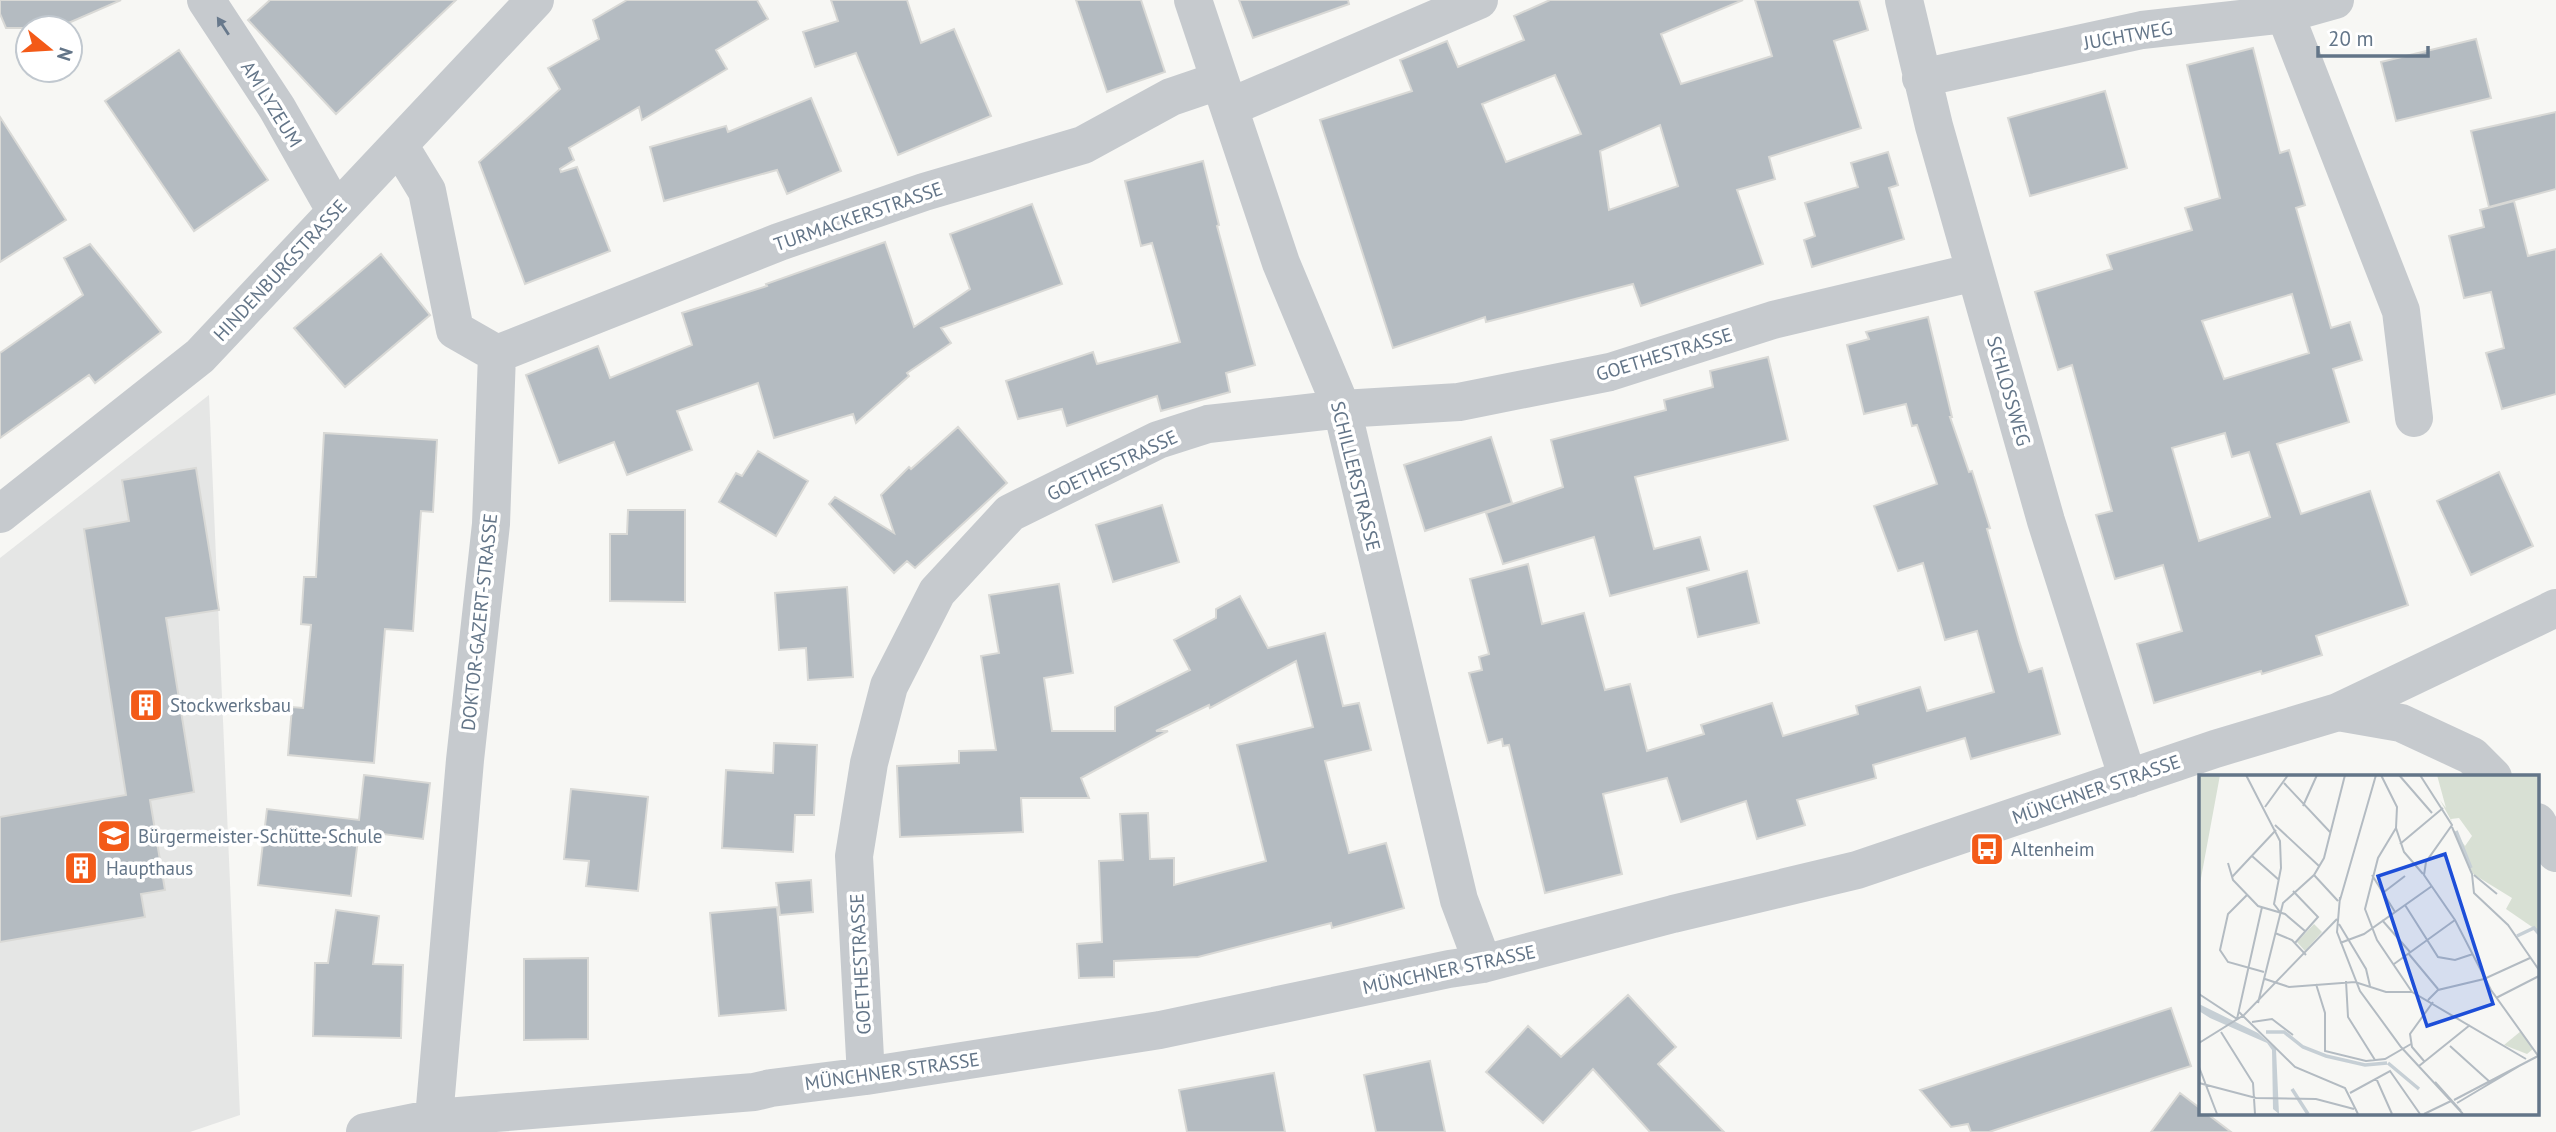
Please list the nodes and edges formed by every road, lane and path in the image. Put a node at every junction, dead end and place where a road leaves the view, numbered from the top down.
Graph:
1 (206, 0) edge
2 (535, 0) edge
3 (1193, 0) edge
4 (1479, 0) edge
5 (1904, 0) edge
6 (2335, 0) edge
7 (2285, 14) junction
8 (1921, 78) junction
9 (1224, 94) junction
10 (399, 145) junction
11 (335, 210) junction
12 (1975, 272) junction
13 (498, 354) junction
14 (1342, 409) junction
15 (2414, 418) dead end
16 (0, 514) edge
17 (2556, 608) edge
18 (2338, 712) junction
19 (2491, 775) edge
20 (2128, 779) junction
21 (2538, 824) edge
22 (2556, 853) edge
23 (1483, 964) junction
24 (866, 1076) junction
25 (435, 1125) edge
26 (365, 1132) edge

11 -> 1 street, AM LYZEUM
2 - 10 street, HINDENBURGSTRASSE
3 - 9 street, SCHILLERSTRASSE
4 - 9 street, TURMACKERSTRASSE
5 - 8 street, SCHLOSSWEG
6 - 7 street, JUCHTWEG
7 - 8 street, JUCHTWEG
7 - 15 street
8 - 12 street, SCHLOSSWEG
9 - 13 street, TURMACKERSTRASSE
9 - 14 street, SCHILLERSTRASSE
10 - 11 street, HINDENBURGSTRASSE
10 - 13 street
11 - 16 street, HINDENBURGSTRASSE
12 - 14 street, GOETHESTRASSE
12 - 20 street, SCHLOSSWEG
13 - 25 street, DOKTOR-GAZERT-STRASSE
14 - 23 street, SCHILLERSTRASSE
14 - 24 street, GOETHESTRASSE
17 - 18 street
18 - 19 street, MÜNCHNER STRASSE
18 - 20 street, MÜNCHNER STRASSE
20 - 23 street, MÜNCHNER STRASSE
21 - 22 street
23 - 24 street, MÜNCHNER STRASSE
24 - 25 street, MÜNCHNER STRASSE
25 - 26 street, MÜNCHNER STRASSE

